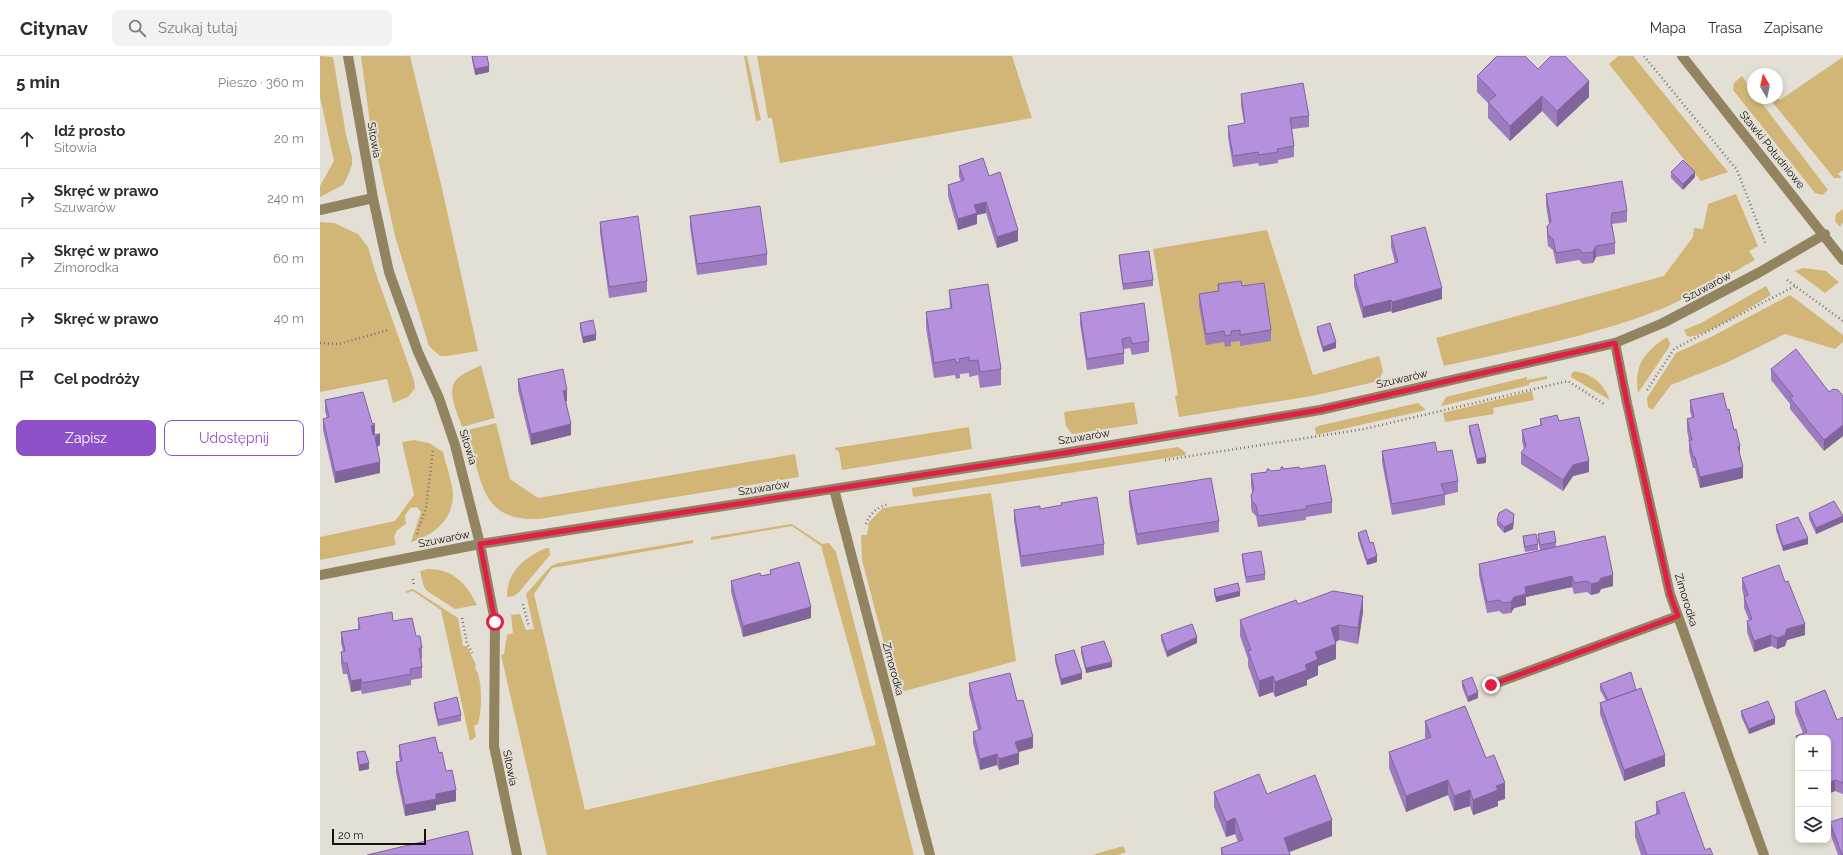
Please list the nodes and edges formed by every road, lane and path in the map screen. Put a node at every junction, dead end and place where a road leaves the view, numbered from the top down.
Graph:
1 (348, 56) edge
2 (1644, 56) edge
3 (1682, 56) edge
4 (373, 198) junction
5 (320, 210) edge
6 (1825, 234) junction
7 (1768, 251) dead end
8 (1843, 260) edge
9 (1782, 277) dead end
10 (1795, 286) junction
11 (1843, 321) edge
12 (408, 324) junction
13 (320, 343) edge
14 (1615, 343) junction
15 (1645, 393) dead end
16 (433, 446) dead end
17 (834, 489) junction
18 (480, 544) junction
19 (408, 558) junction
20 (320, 575) edge
21 (523, 604) dead end
22 (1678, 616) junction
23 (462, 618) dead end
24 (529, 627) dead end
25 (467, 644) dead end
26 (1491, 685) dead end
27 (517, 855) edge
28 (930, 855) edge
29 (1764, 855) edge

1 - 4 street, Sitowia
2 - 7 path
3 - 6 street, Stawki Południowe
4 - 5 street
4 - 12 street, Sitowia
6 - 8 street, Stawki Południowe
6 - 14 street, Szuwarów
9 - 10 path
10 - 11 path
10 - 15 path
12 - 13 path
12 - 18 street, Sitowia
14 - 17 street, Szuwarów
14 - 22 street, Zimorodka
16 - 19 path
17 - 18 street, Szuwarów
17 - 28 street, Zimorodka
18 - 19 street, Szuwarów
18 - 27 street, Sitowia
19 - 20 street, Szuwarów
21 - 24 path
22 - 26 street
22 - 29 street, Zimorodka
23 - 25 path

